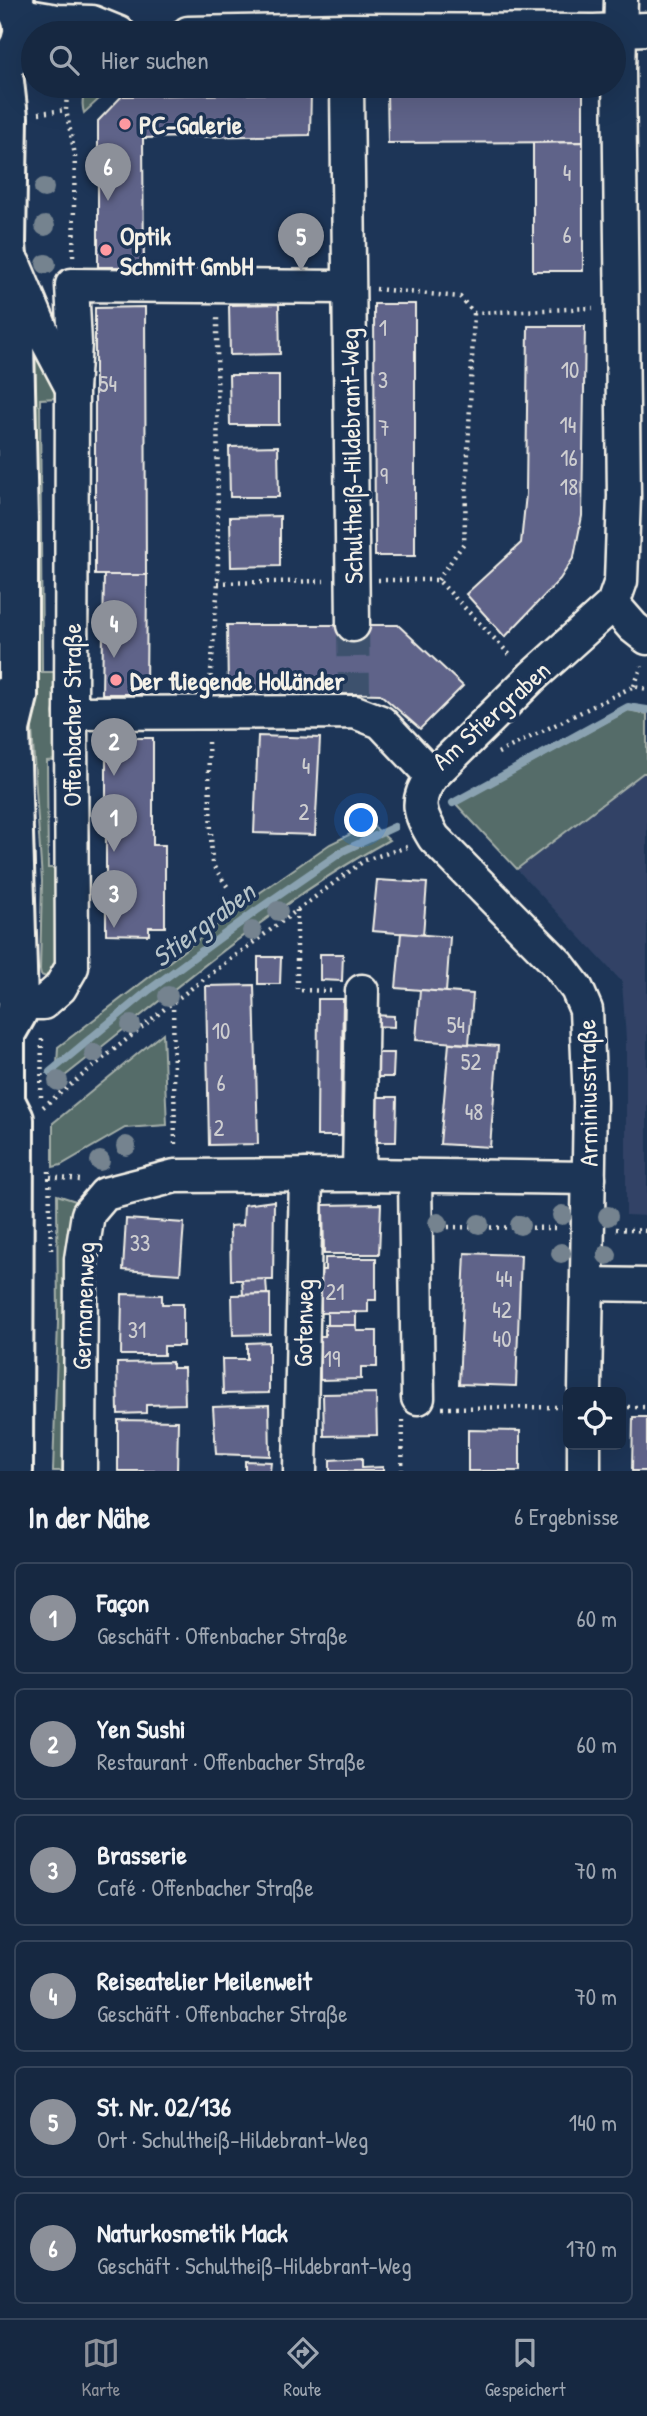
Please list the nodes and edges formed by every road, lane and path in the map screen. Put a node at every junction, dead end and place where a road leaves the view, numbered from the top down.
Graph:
1 (15, 6) edge
2 (629, 20) edge
3 (57, 21) edge
4 (603, 21) edge
5 (21, 43) edge
6 (13, 59) edge
7 (67, 98) edge
8 (347, 98) edge
9 (6, 244) junction
10 (72, 285) junction
11 (218, 286) junction
12 (348, 287) junction
13 (622, 307) junction
14 (474, 313) junction
15 (72, 389) junction
16 (354, 580) junction
17 (438, 580) junction
18 (218, 583) junction
19 (613, 604) junction
20 (353, 625) tunnel mouth
21 (645, 651) edge
22 (532, 677) junction
23 (634, 686) junction
24 (647, 689) edge
25 (5, 713) edge
26 (71, 713) junction
27 (208, 713) junction
28 (486, 759) dead end
29 (432, 776) junction
30 (434, 838) junction
31 (229, 889) dead end
32 (297, 910) junction
33 (362, 991) joint
34 (173, 1002) junction
35 (17, 1008) junction
36 (28, 1114) junction
37 (306, 1175) junction
38 (359, 1175) junction
39 (175, 1176) junction
40 (415, 1176) junction
41 (589, 1178) junction
42 (415, 1227) junction
43 (588, 1228) junction
44 (587, 1284) junction
45 (647, 1285) edge
46 (585, 1387) edge
47 (420, 1404) junction
48 (626, 1406) edge
49 (563, 1407) edge
50 (647, 1407) edge
51 (584, 1450) edge
52 (13, 1471) edge
53 (80, 1471) edge
54 (300, 1471) edge
55 (402, 1471) edge
56 (584, 1471) edge

1 - 3 street
2 - 4 street
2 - 13 street
5 - 6 main road, Offenbacher Straße
6 - 9 main road, Offenbacher Straße
7 - 10 path
8 - 12 street, Schultheiß-Hildebrant-Weg
9 - 15 street, Offenbacher Straße
9 - 25 main road, Offenbacher Straße
10 - 11 street
10 - 15 street, Offenbacher Straße
11 - 12 street
11 - 18 path
12 - 14 path
12 - 16 street, Schultheiß-Hildebrant-Weg
13 - 14 path
13 - 19 street
14 - 17 path
15 - 26 street, Offenbacher Straße
16 - 17 path
16 - 18 path
16 - 20 street, Schultheiß-Hildebrant-Weg
17 - 22 path
18 - 27 path
19 - 21 street
19 - 22 street, Am Stiergraben
21 - 23 path
22 - 29 street, Am Stiergraben
23 - 24 path
23 - 28 path
25 - 35 main road, Offenbacher Straße
26 - 27 street, Am Stiergraben
26 - 35 street, Offenbacher Straße
27 - 29 street, Am Stiergraben
27 - 31 path
29 - 30 street, Arminiusstraße
30 - 32 path
30 - 41 street, Arminiusstraße
32 - 33 path
32 - 34 path
33 - 38 street
34 - 36 path
34 - 39 path
35 - 36 main road, Offenbacher Straße
36 - 52 main road, Offenbacher Straße
37 - 38 street, Germanenweg
37 - 39 street, Germanenweg
37 - 54 street, Gotenweg
38 - 40 street, Germanenweg
39 - 53 street, Germanenweg
40 - 41 street, Germanenweg
40 - 42 street
41 - 43 street, Arminiusstraße
42 - 43 path
42 - 47 street
43 - 44 street, Arminiusstraße
44 - 45 street
44 - 46 street, Arminiusstraße
47 - 49 path
47 - 55 path
48 - 50 path
51 - 56 street

